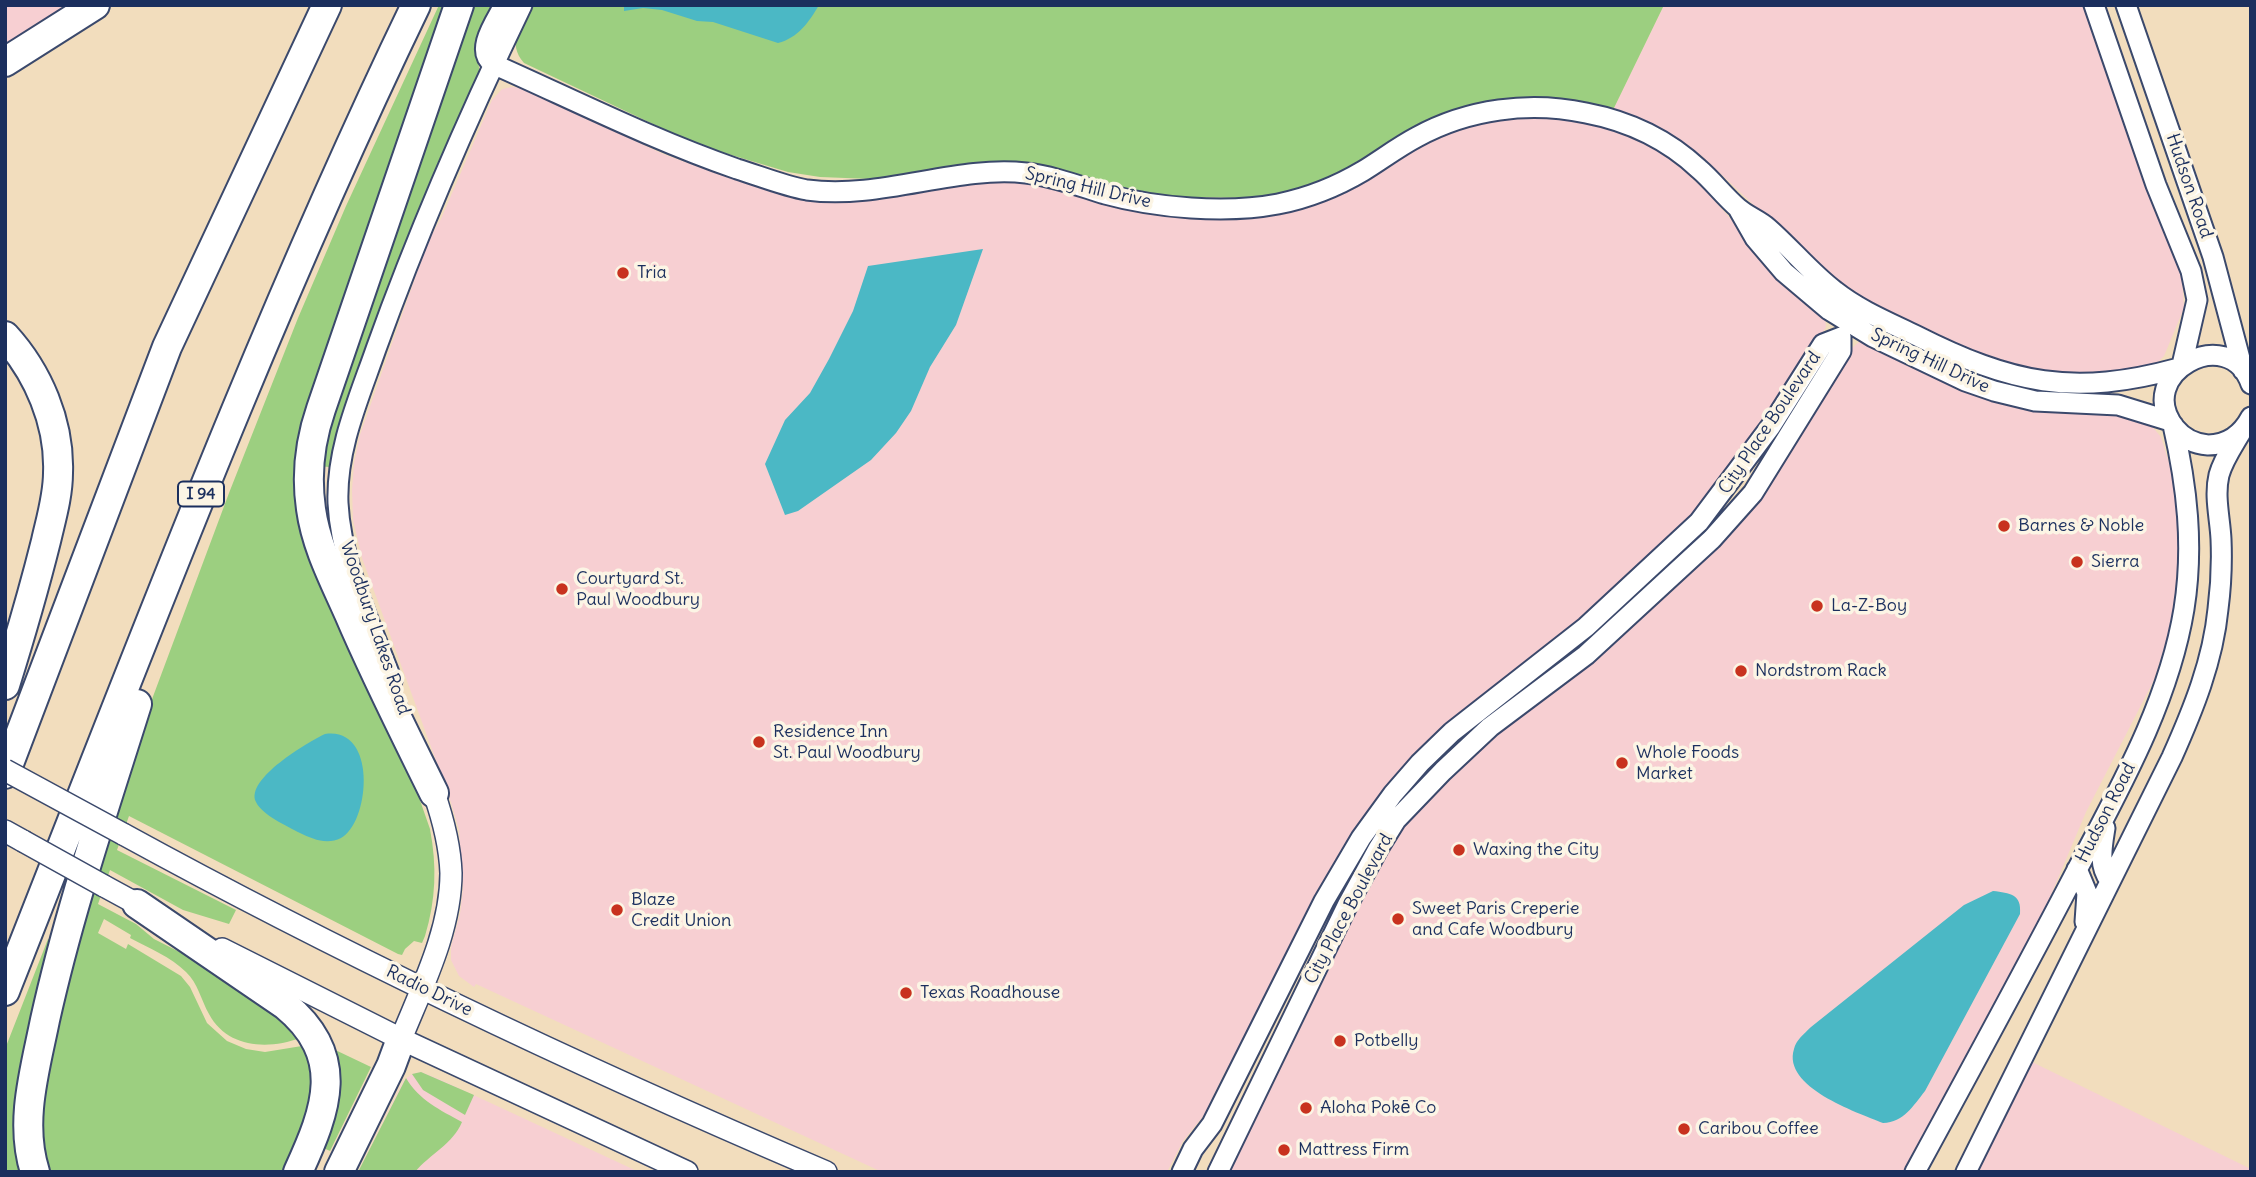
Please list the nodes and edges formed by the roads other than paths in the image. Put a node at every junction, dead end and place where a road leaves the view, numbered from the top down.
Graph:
1 (95, 5) edge
2 (327, 5) edge
3 (416, 5) edge
4 (460, 5) edge
5 (504, 5) edge
6 (522, 5) edge
7 (2094, 5) edge
8 (2126, 5) edge
9 (5, 62) edge
10 (494, 64) junction
11 (1850, 322) junction
12 (5, 337) edge
13 (2181, 366) junction
14 (2248, 378) edge
15 (2171, 423) junction
16 (2246, 426) edge
17 (212, 467) junction
18 (5, 685) edge
19 (5, 772) edge
20 (434, 793) junction
21 (2106, 813) junction
22 (14, 836) edge
23 (2077, 869) junction
24 (2110, 881) junction
25 (136, 904) junction
26 (2083, 937) junction
27 (422, 987) junction
28 (5, 991) edge
29 (401, 1039) junction
30 (1934, 1137) junction
31 (35, 1172) edge
32 (298, 1172) edge
33 (339, 1172) edge
34 (687, 1172) edge
35 (827, 1172) edge
36 (1182, 1172) edge
37 (1218, 1172) edge
38 (1915, 1172) edge
39 (1933, 1172) edge
40 (1966, 1172) edge

1 - 9 highway
2 - 19 highway
3 - 17 highway, I 94
4 - 20 highway
5 - 10 street, Woodbury Lakes Road
6 - 10 street, Woodbury Lakes Road
7 - 13 street, Hudson Road
8 - 14 street, Hudson Road
10 - 11 street, Spring Hill Drive
10 - 20 street, Woodbury Lakes Road
11 - 13 street, Spring Hill Drive
11 - 15 street, Spring Hill Drive
11 - 36 street, City Place Boulevard
11 - 37 street, City Place Boulevard
12 - 18 highway
13 - 14 street, Spring Hill Drive
13 - 15 street, Hudson Road
15 - 16 street, Spring Hill Drive
15 - 21 street, Hudson Road
16 - 24 street, Hudson Road
17 - 28 highway, I 94
17 - 31 highway
19 - 27 main road, Radio Drive, bridge
20 - 27 main road, Woodbury Lakes Road
21 - 23 street, Hudson Road
21 - 24 street
22 - 25 main road, bridge
23 - 26 street
23 - 30 street, Hudson Road
24 - 26 street, Hudson Road
25 - 29 main road
25 - 32 highway
26 - 40 street, Hudson Road
27 - 29 main road, Woodbury Lakes Road
27 - 35 main road, Radio Drive
29 - 33 highway
29 - 34 main road
30 - 38 street, Hudson Road
30 - 39 street

